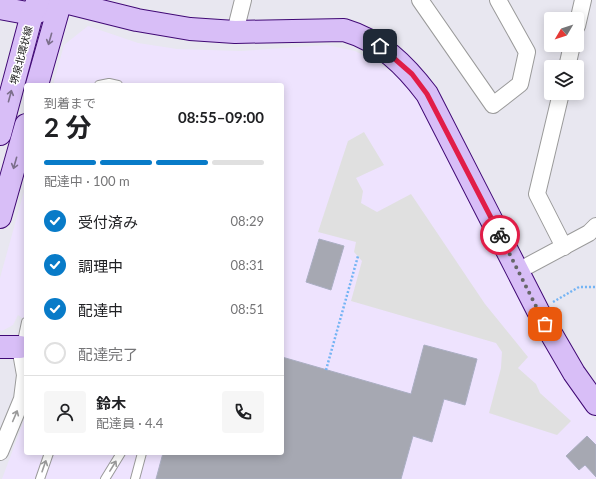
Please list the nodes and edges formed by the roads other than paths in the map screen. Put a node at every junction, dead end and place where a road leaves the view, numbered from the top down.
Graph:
1 (243, 0) edge
2 (420, 0) edge
3 (498, 0) edge
4 (583, 0) edge
5 (60, 1) edge
6 (35, 7) edge
7 (0, 8) edge
8 (580, 12) edge
9 (235, 32) junction
10 (38, 83) edge
11 (559, 100) edge
12 (24, 132) edge
13 (0, 134) edge
14 (0, 217) edge
15 (596, 226) edge
16 (564, 247) junction
17 (518, 271) junction
18 (24, 327) edge
19 (15, 347) edge
20 (24, 372) edge
21 (24, 383) edge
22 (596, 404) edge
23 (0, 452) edge
24 (48, 455) edge
25 (121, 455) edge
26 (141, 455) edge
27 (40, 479) edge
28 (105, 479) edge
29 (135, 479) edge

1 - 9 street
2 - 3 street
4 - 8 street
5 - 6 street
5 - 9 street
5 -> 10 street
6 - 7 street
13 -> 6 street, 堺泉北環状線
9 - 17 street
11 - 16 street
12 -> 14 street
15 - 16 street
16 - 17 street
17 - 22 street
18 - 19 lane
20 -> 19 street
23 -> 21 street
27 -> 24 lane
28 -> 25 lane
26 - 29 lane

